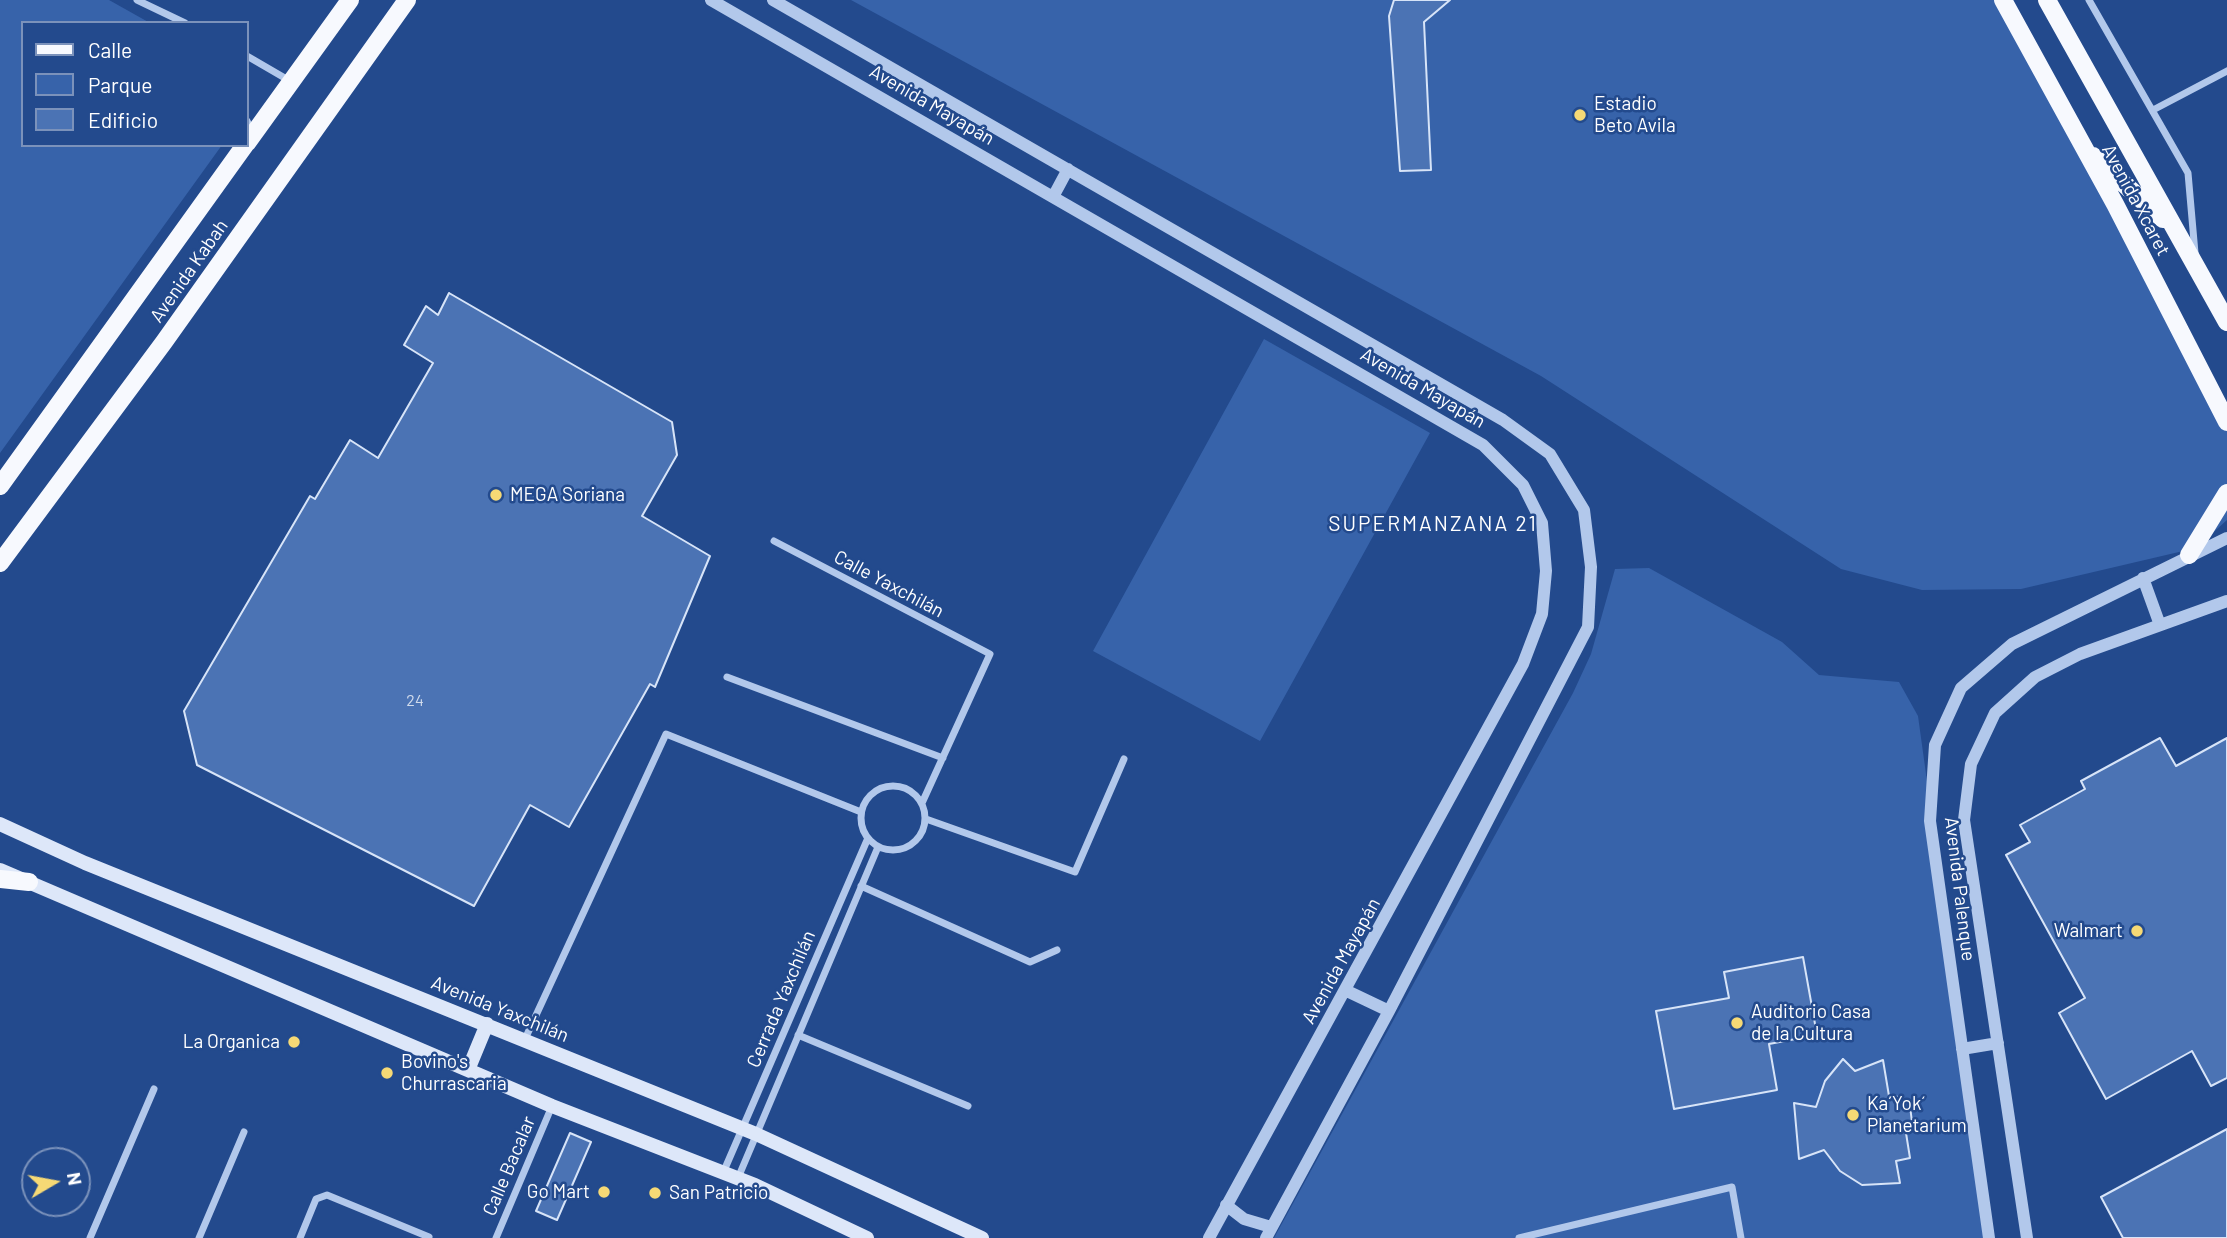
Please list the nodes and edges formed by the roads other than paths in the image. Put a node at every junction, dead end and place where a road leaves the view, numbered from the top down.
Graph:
1 (137, 0) edge
2 (350, 0) edge
3 (407, 0) edge
4 (711, 0) edge
5 (773, 0) edge
6 (2003, 0) edge
7 (2048, 0) edge
8 (2090, 0) edge
9 (181, 21) edge
10 (248, 58) edge
11 (2227, 71) edge
12 (291, 82) junction
13 (2152, 110) junction
14 (248, 136) edge
15 (240, 147) edge
16 (2084, 147) junction
17 (1068, 169) junction
18 (1052, 197) junction
19 (2176, 231) junction
20 (2197, 268) junction
21 (2227, 323) edge
22 (2227, 422) edge
23 (0, 486) edge
24 (2227, 493) edge
25 (2227, 538) edge
26 (774, 541) dead end
27 (2189, 555) junction
28 (0, 563) edge
29 (2143, 578) junction
30 (2227, 601) edge
31 (2160, 625) junction
32 (727, 677) dead end
33 (943, 758) junction
34 (1124, 759) dead end
35 (922, 803) junction
36 (861, 812) junction
37 (926, 819) junction
38 (0, 824) edge
39 (868, 838) junction
40 (878, 846) junction
41 (0, 870) edge
42 (0, 878) edge
43 (29, 882) junction
44 (861, 886) junction
45 (1057, 950) dead end
46 (1347, 990) junction
47 (1389, 1012) junction
48 (487, 1024) junction
49 (798, 1035) junction
50 (525, 1039) junction
51 (1998, 1043) junction
52 (1962, 1049) junction
53 (468, 1070) junction
54 (153, 1089) dead end
55 (552, 1106) junction
56 (968, 1106) dead end
57 (750, 1131) junction
58 (244, 1132) dead end
59 (723, 1173) junction
60 (737, 1179) junction
61 (1226, 1205) junction
62 (1269, 1233) edge
63 (429, 1237) edge
64 (90, 1238) edge
65 (200, 1238) edge
66 (300, 1238) edge
67 (496, 1238) edge
68 (867, 1238) edge
69 (982, 1238) edge
70 (1209, 1238) edge
71 (1519, 1238) edge
72 (1741, 1238) edge
73 (1989, 1238) edge
74 (2027, 1238) edge

1 - 9 street
2 - 12 main road, Avenida Kabah
3 - 28 main road, Avenida Kabah
4 - 18 street, Avenida Mayapán
5 - 17 street, Avenida Mayapán
6 - 16 main road, Avenida Xcaret
7 - 19 main road, Avenida Xcaret
8 - 13 street
10 - 12 street
11 - 13 street
12 - 14 main road, Avenida Kabah
13 - 20 street
15 - 23 main road, Avenida Kabah
16 - 19 main road
16 - 22 main road, Avenida Xcaret
17 - 18 street
17 - 47 street, Avenida Mayapán
18 - 46 street, Avenida Mayapán
19 - 20 main road, Avenida Xcaret
20 - 21 main road, Avenida Xcaret
24 - 27 main road
25 - 27 street, Avenida Palenque
26 - 33 street, Calle Yaxchilán
27 - 29 street, Avenida Palenque
29 - 31 street
29 - 52 street, Avenida Palenque
30 - 31 street, Avenida Palenque
31 - 51 street, Avenida Palenque
32 - 33 street
33 - 35 street
34 - 37 street
35 - 36 street
35 - 37 street
36 - 39 street
36 - 50 street
37 - 40 street
38 - 48 main road, Avenida Yaxchilán
39 - 40 street
39 - 57 street, Cerrada Yaxchilán
40 - 44 street, Cerrada Yaxchilán
41 - 43 main road
42 - 43 main road
43 - 53 main road
44 - 45 street
44 - 49 street, Cerrada Yaxchilán
46 - 47 street
46 - 61 street, Avenida Mayapán
47 - 62 street, Avenida Mayapán
48 - 50 main road, Avenida Yaxchilán
48 - 53 main road
49 - 56 street
49 - 57 street, Cerrada Yaxchilán
50 - 57 main road, Avenida Yaxchilán
51 - 52 street
51 - 74 street, Avenida Palenque
52 - 73 street, Avenida Palenque
53 - 55 main road
54 - 64 street
55 - 59 main road
55 - 67 street, Calle Bacalar
57 - 59 street, Cerrada Yaxchilán
57 - 60 street, Cerrada Yaxchilán
57 - 69 main road, Avenida Yaxchilán
58 - 65 street
59 - 60 main road
60 - 68 main road
61 - 62 street
61 - 70 street, Avenida Mayapán
63 - 66 street
71 - 72 street

